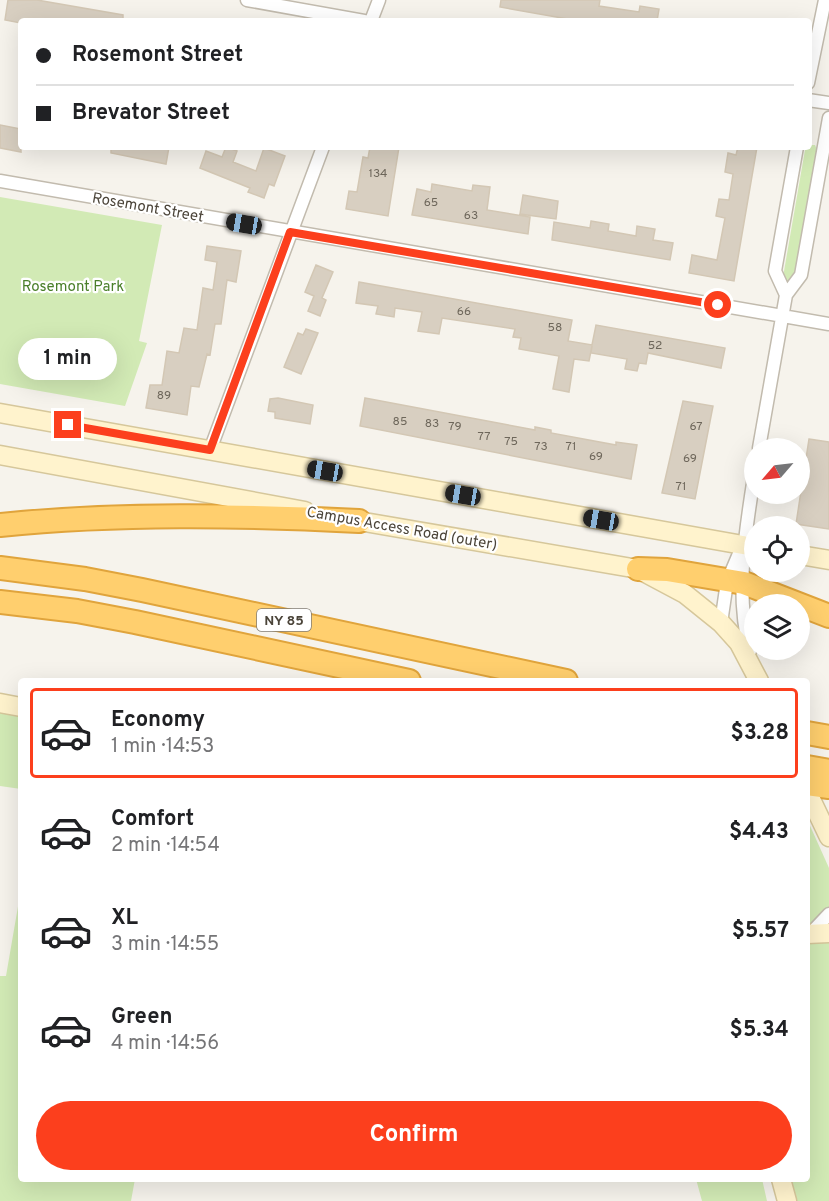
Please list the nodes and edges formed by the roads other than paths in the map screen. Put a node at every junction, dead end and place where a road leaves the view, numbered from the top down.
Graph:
1 (247, 0) edge
2 (379, 0) edge
3 (825, 0) edge
4 (347, 18) edge
5 (372, 18) edge
6 (812, 63) edge
7 (812, 101) edge
8 (829, 103) edge
9 (829, 118) edge
10 (322, 150) edge
11 (796, 150) edge
12 (0, 181) edge
13 (290, 232) junction
14 (786, 295) junction
15 (783, 316) junction
16 (829, 324) edge
17 (0, 413) edge
18 (761, 438) edge
19 (210, 450) junction
20 (0, 455) edge
21 (359, 521) junction
22 (0, 525) edge
23 (744, 545) edge
24 (744, 557) edge
25 (810, 557) edge
26 (829, 560) edge
27 (0, 568) edge
28 (638, 569) junction
29 (735, 582) junction
30 (0, 602) edge
31 (829, 616) edge
32 (722, 623) junction
33 (757, 675) edge
34 (395, 678) edge
35 (552, 678) edge
36 (0, 703) edge
37 (18, 706) edge
38 (810, 734) edge
39 (829, 737) edge
40 (810, 768) edge
41 (829, 771) edge
42 (813, 790) edge
43 (829, 837) edge
44 (829, 914) edge
45 (816, 933) edge
46 (782, 1182) edge
47 (787, 1201) edge

1 - 4 street
2 - 5 street
3 - 6 street
7 - 8 street
9 - 14 street
10 - 13 street
11 - 14 street
12 - 13 street, Rosemont Street
13 - 15 street, Rosemont Street
13 - 19 street
14 - 15 street
15 - 16 street, Rosemont Street
15 - 18 street
17 - 19 street
19 - 23 street
20 - 21 street, Campus Access Road (outer)
21 - 22 highway
21 - 28 street, Campus Access Road (outer)
24 - 29 street
25 - 26 street
27 - 35 highway, NY 85
28 - 29 highway
28 - 32 street, Campus Access Road (outer)
29 - 31 highway
29 - 32 street
29 - 33 street
30 - 34 highway, NY 85
32 - 33 street, Campus Access Road (outer)
36 - 37 street
38 - 39 highway
40 - 41 highway
42 - 43 street
44 - 45 street
46 - 47 street

